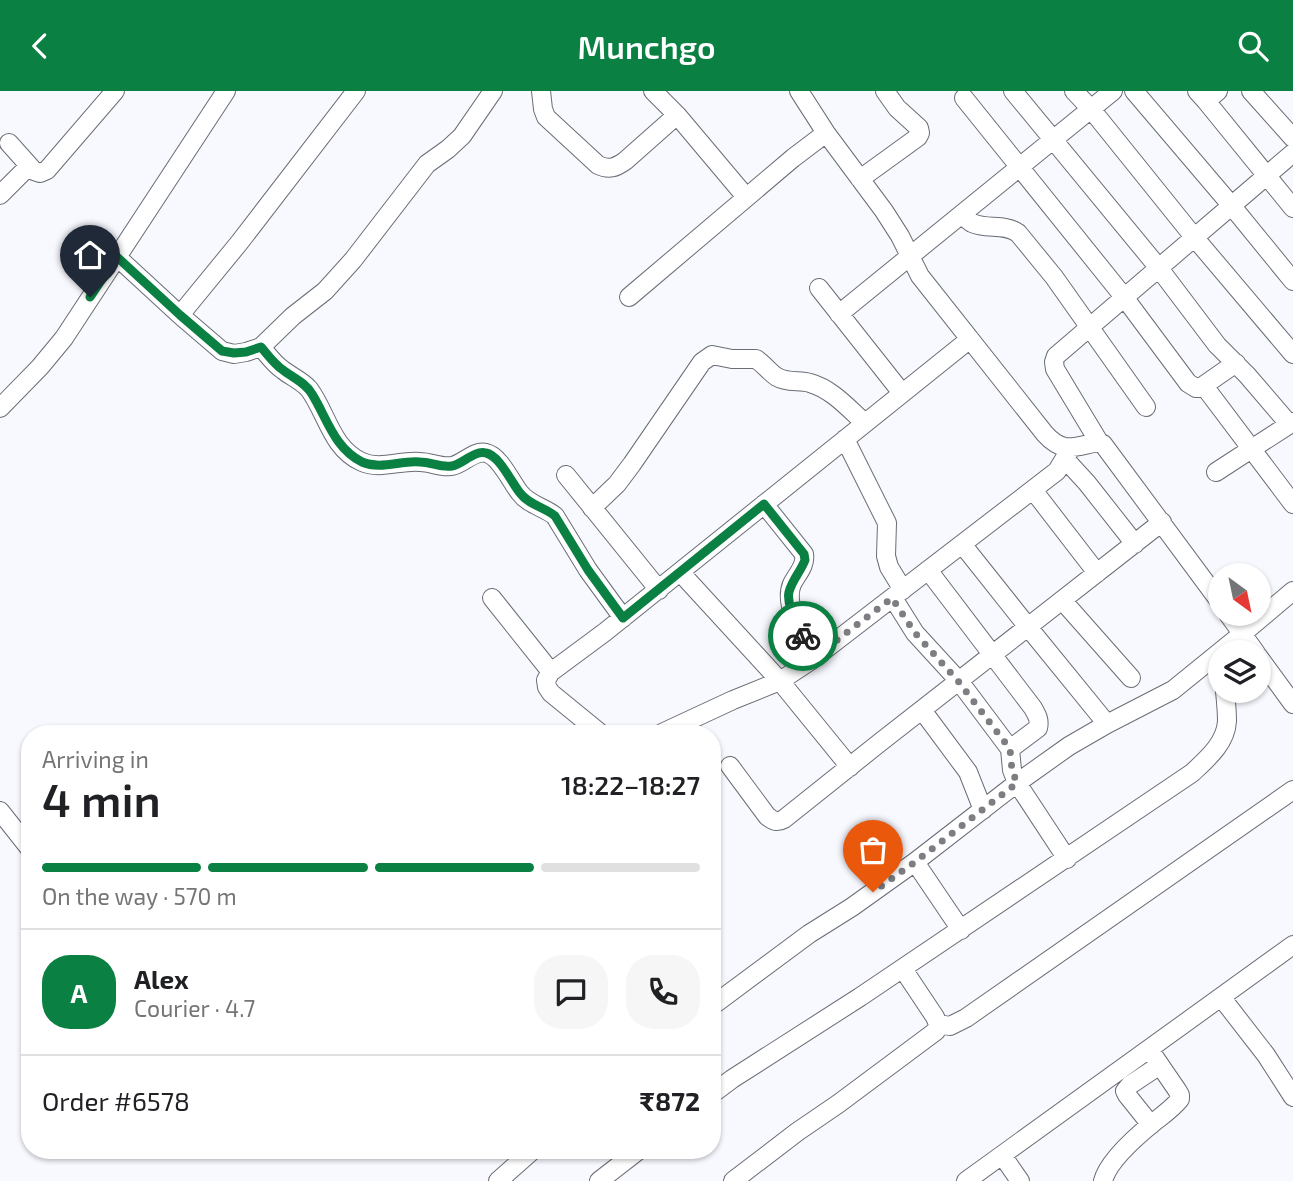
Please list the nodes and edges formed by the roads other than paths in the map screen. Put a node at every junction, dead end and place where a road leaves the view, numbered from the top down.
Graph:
1 (115, 91) edge
2 (226, 91) edge
3 (356, 91) edge
4 (492, 91) edge
5 (541, 91) edge
6 (653, 91) edge
7 (799, 91) edge
8 (886, 91) edge
9 (1013, 91) edge
10 (1074, 91) edge
11 (1113, 91) edge
12 (1134, 91) edge
13 (1251, 91) edge
14 (1207, 94) edge
15 (964, 98) dead end
16 (1091, 109) junction
17 (677, 115) junction
18 (825, 133) junction
19 (1293, 138) edge
20 (1054, 139) junction
21 (9, 143) dead end
22 (1293, 153) edge
23 (29, 166) junction
24 (1019, 168) junction
25 (1266, 176) junction
26 (860, 179) junction
27 (0, 195) edge
28 (746, 197) junction
29 (1231, 205) junction
30 (1293, 208) edge
31 (962, 215) junction
32 (1194, 237) junction
33 (117, 257) junction
34 (910, 258) junction
35 (1158, 267) junction
36 (1293, 281) edge
37 (819, 288) dead end
38 (629, 297) dead end
39 (1124, 297) junction
40 (839, 314) junction
41 (180, 315) junction
42 (1089, 327) junction
43 (970, 339) junction
44 (261, 347) junction
45 (1293, 354) edge
46 (1236, 363) junction
47 (1205, 386) junction
48 (902, 393) junction
49 (1146, 407) dead end
50 (0, 408) edge
51 (864, 423) junction
52 (1291, 423) edge
53 (845, 439) junction
54 (1099, 442) junction
55 (1252, 448) junction
56 (1068, 454) junction
57 (1216, 472) dead end
58 (566, 475) dead end
59 (1032, 490) junction
60 (764, 504) junction
61 (1293, 504) edge
62 (592, 508) junction
63 (1162, 522) junction
64 (962, 544) junction
65 (1135, 544) junction
66 (928, 570) junction
67 (680, 572) junction
68 (1097, 573) junction
69 (1208, 585) edge
70 (659, 590) junction
71 (1293, 591) edge
72 (898, 594) junction
73 (492, 598) dead end
74 (1062, 600) junction
75 (623, 618) junction
76 (1028, 627) junction
77 (1237, 627) edge
78 (1242, 634) junction
79 (1235, 640) edge
80 (1246, 640) edge
81 (992, 655) junction
82 (816, 656) junction
83 (1208, 662) edge
84 (551, 672) junction
85 (1271, 674) edge
86 (1131, 678) dead end
87 (780, 681) junction
88 (958, 681) junction
89 (1226, 703) edge
90 (1293, 704) edge
91 (922, 710) junction
92 (1107, 724) junction
93 (590, 725) edge
94 (679, 725) edge
95 (1010, 749) junction
96 (730, 766) dead end
97 (849, 767) junction
98 (1017, 783) junction
99 (1293, 790) edge
100 (983, 810) junction
101 (0, 811) edge
102 (21, 838) edge
103 (1067, 859) junction
104 (915, 862) junction
105 (961, 930) junction
106 (1292, 947) edge
107 (902, 969) junction
108 (1222, 997) junction
109 (721, 999) edge
110 (938, 1024) junction
111 (1149, 1049) junction
112 (1160, 1065) junction
113 (721, 1087) edge
114 (1293, 1097) edge
115 (1151, 1125) junction
116 (1002, 1155) junction
117 (523, 1159) edge
118 (627, 1159) edge
119 (498, 1181) edge
120 (599, 1181) edge
121 (733, 1181) edge
122 (966, 1181) edge
123 (1020, 1181) edge
124 (1103, 1181) edge

1 - 23 street
2 - 33 street
3 - 41 street
4 - 44 street
5 - 17 street
6 - 17 street
7 - 18 street
8 - 26 street
9 - 20 street
10 - 16 street
11 - 16 street
12 - 29 street
13 - 19 street
14 - 25 street
15 - 24 street
16 - 20 street
16 - 32 street
17 - 28 street
18 - 26 street
18 - 28 street
20 - 24 street
20 - 35 street
21 - 23 street
22 - 25 street
23 - 27 street
24 - 31 street
24 - 39 street
25 - 29 street
25 - 30 street
26 - 34 street
28 - 38 street
29 - 32 street
29 - 36 street
31 - 34 street
31 - 42 street
32 - 35 street
32 - 45 street
33 - 41 street
33 - 50 street
34 - 40 street
34 - 43 street
35 - 39 street
35 - 46 street
37 - 40 street
39 - 42 street
39 - 47 street
40 - 48 street
41 - 44 street
42 - 49 street
42 - 54 street
43 - 48 street
43 - 56 street
44 - 75 street
46 - 47 street
46 - 52 street
47 - 55 street
48 - 51 street
51 - 53 street
51 - 62 street
52 - 55 street
53 - 60 street
53 - 72 street
54 - 56 street
54 - 63 street
55 - 57 street
55 - 61 street
56 - 59 street
56 - 65 street
58 - 62 street
59 - 64 street
59 - 68 street
60 - 67 street
60 - 82 street
62 - 70 street
63 - 65 street
63 - 69 street
64 - 66 street
64 - 76 street
65 - 68 street
66 - 72 street
66 - 81 street
67 - 70 street
67 - 87 street
68 - 74 street
70 - 75 street
71 - 78 street
72 - 82 street
72 - 88 street
73 - 84 street
74 - 76 street
74 - 86 street
75 - 84 street
76 - 81 street
76 - 92 street
77 - 78 street
78 - 79 street
78 - 80 street
81 - 88 street
81 - 95 street
82 - 87 street
83 - 92 street
84 - 93 street
85 - 90 street
87 - 94 street
87 - 97 street
88 - 91 street
88 - 95 street
89 - 103 street
91 - 97 street
91 - 100 street
92 - 98 street
95 - 98 street
96 - 97 street
98 - 100 street
98 - 103 street
99 - 110 street
100 - 104 street
101 - 102 street
103 - 105 street
104 - 105 street
104 - 109 street
105 - 107 street
106 - 108 street
107 - 110 street
107 - 113 street
108 - 111 street
108 - 114 street
110 - 121 street
111 - 112 street
111 - 116 street
112 - 115 street
112 - 115 street
115 - 124 street
116 - 122 street
116 - 123 street
117 - 119 street
118 - 120 street

